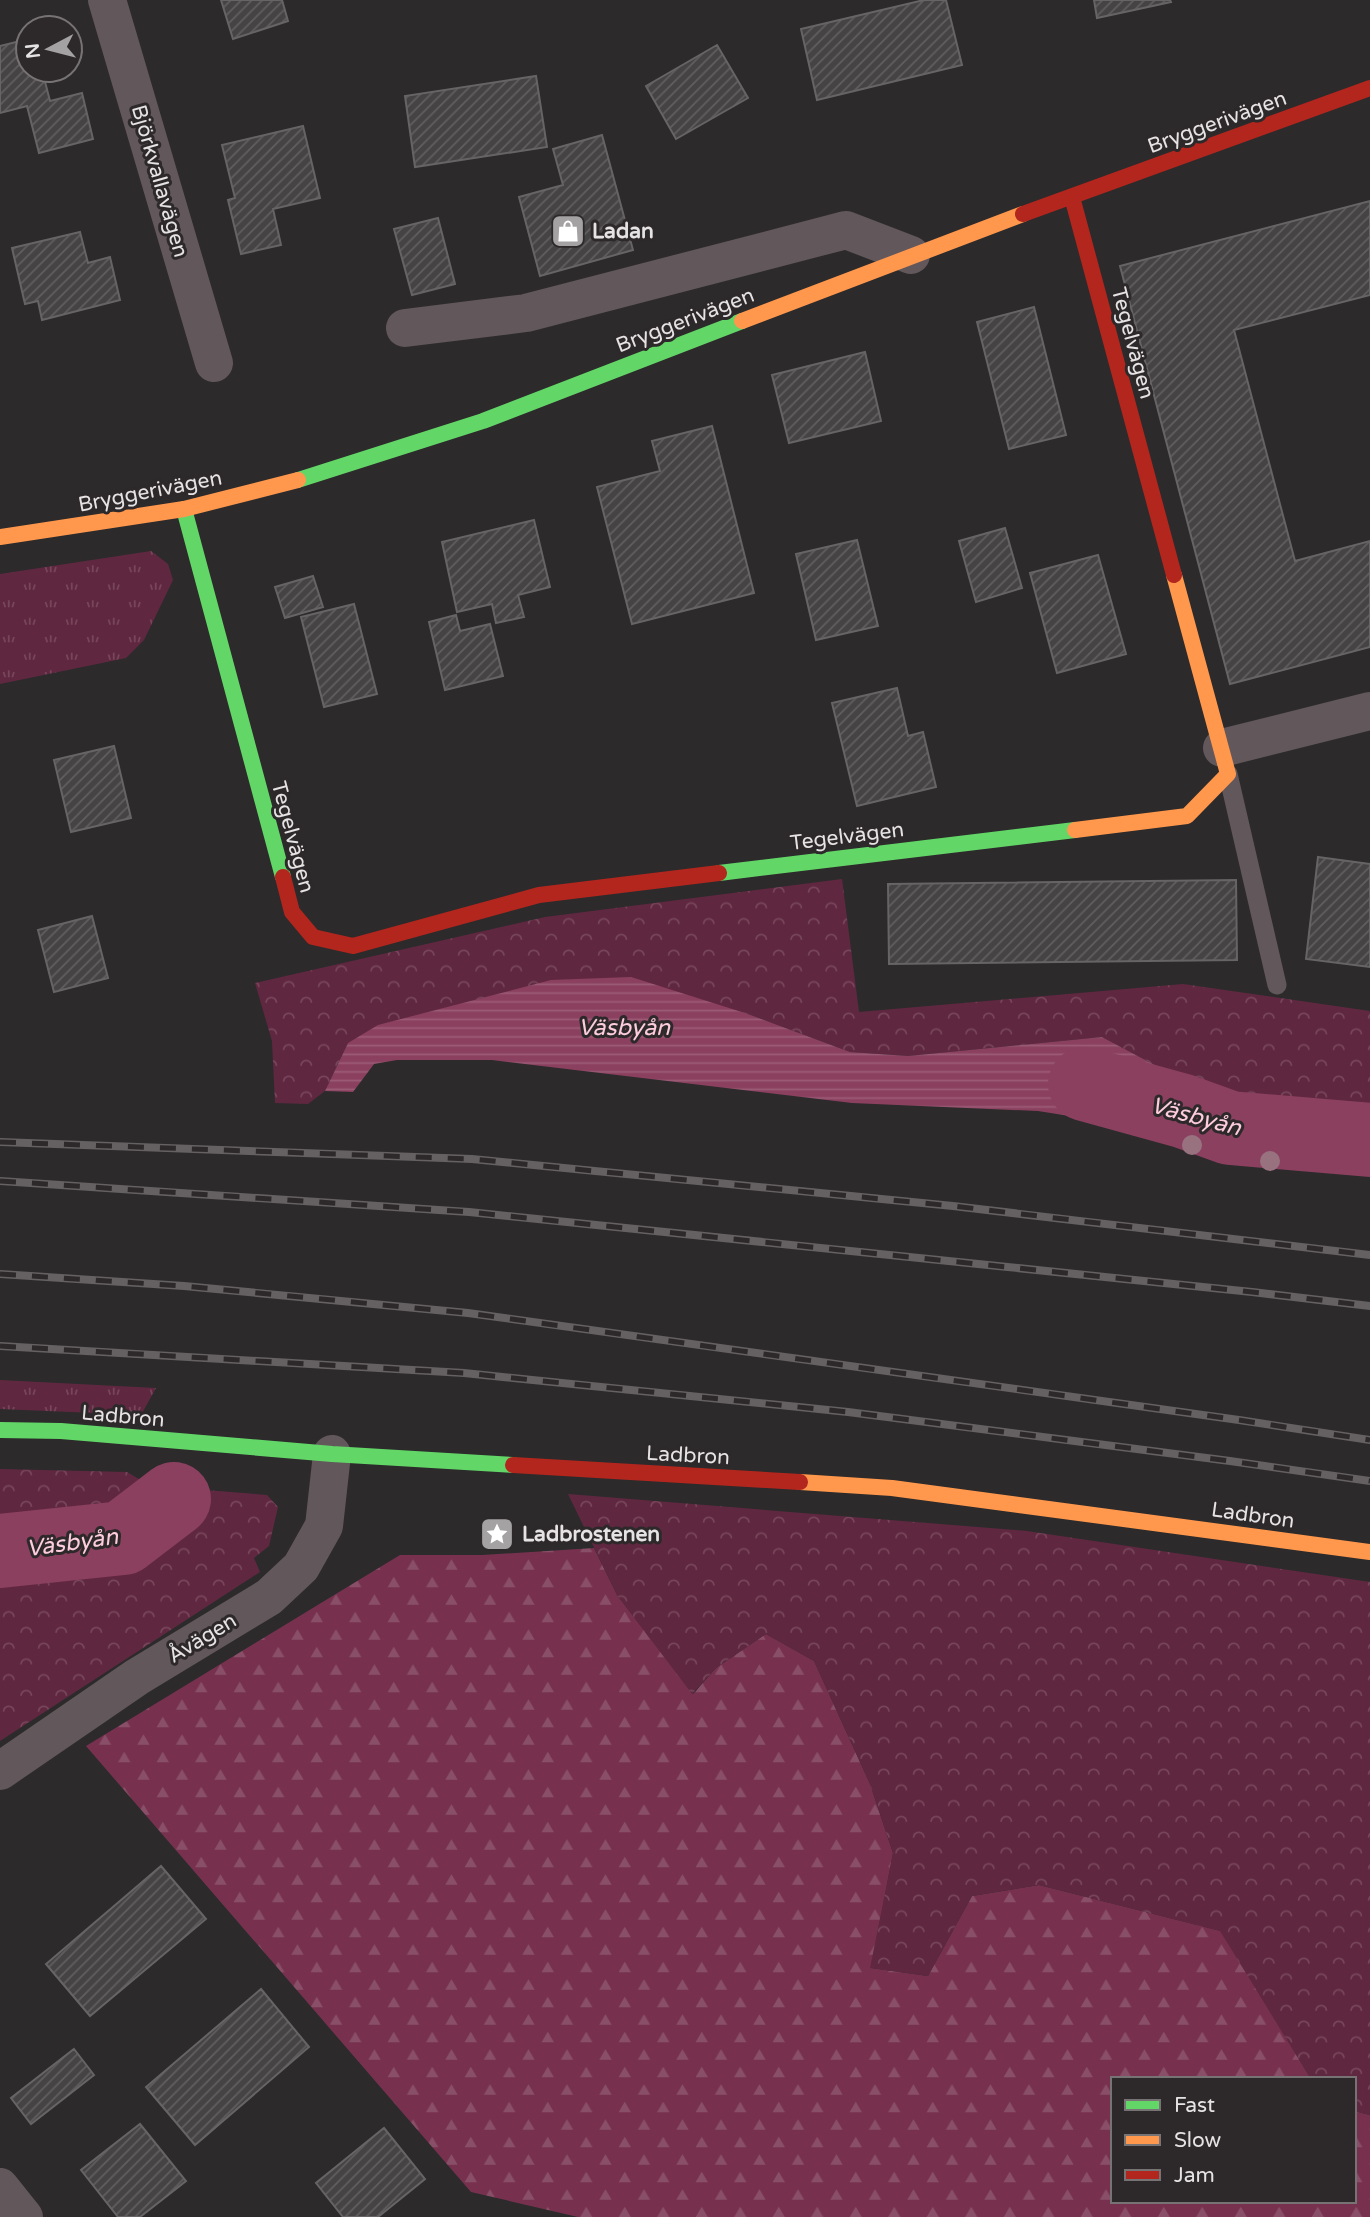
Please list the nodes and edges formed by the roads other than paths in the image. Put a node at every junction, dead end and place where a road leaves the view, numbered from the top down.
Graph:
1 (107, 0) edge
2 (1370, 88) edge
3 (1072, 197) junction
4 (911, 255) junction
5 (404, 328) dead end
6 (214, 363) dead end
7 (184, 509) junction
8 (0, 537) edge
9 (1370, 711) edge
10 (1225, 761) junction
11 (1277, 985) dead end
12 (0, 1430) edge
13 (332, 1454) junction
14 (1370, 1552) edge
15 (0, 1770) edge
16 (0, 2187) edge
17 (24, 2217) edge

1 - 6 street, Björkvallavägen
2 - 3 street, Bryggerivägen
3 - 4 street, Bryggerivägen
3 - 10 street, Tegelvägen
4 - 5 street
4 - 7 street, Bryggerivägen
7 - 8 street, Bryggerivägen
7 - 10 street, Tegelvägen
9 - 10 street
10 - 11 lane
12 - 13 street, Ladbron
13 - 14 street, Ladbron
13 - 15 street, Åvägen
16 - 17 street

